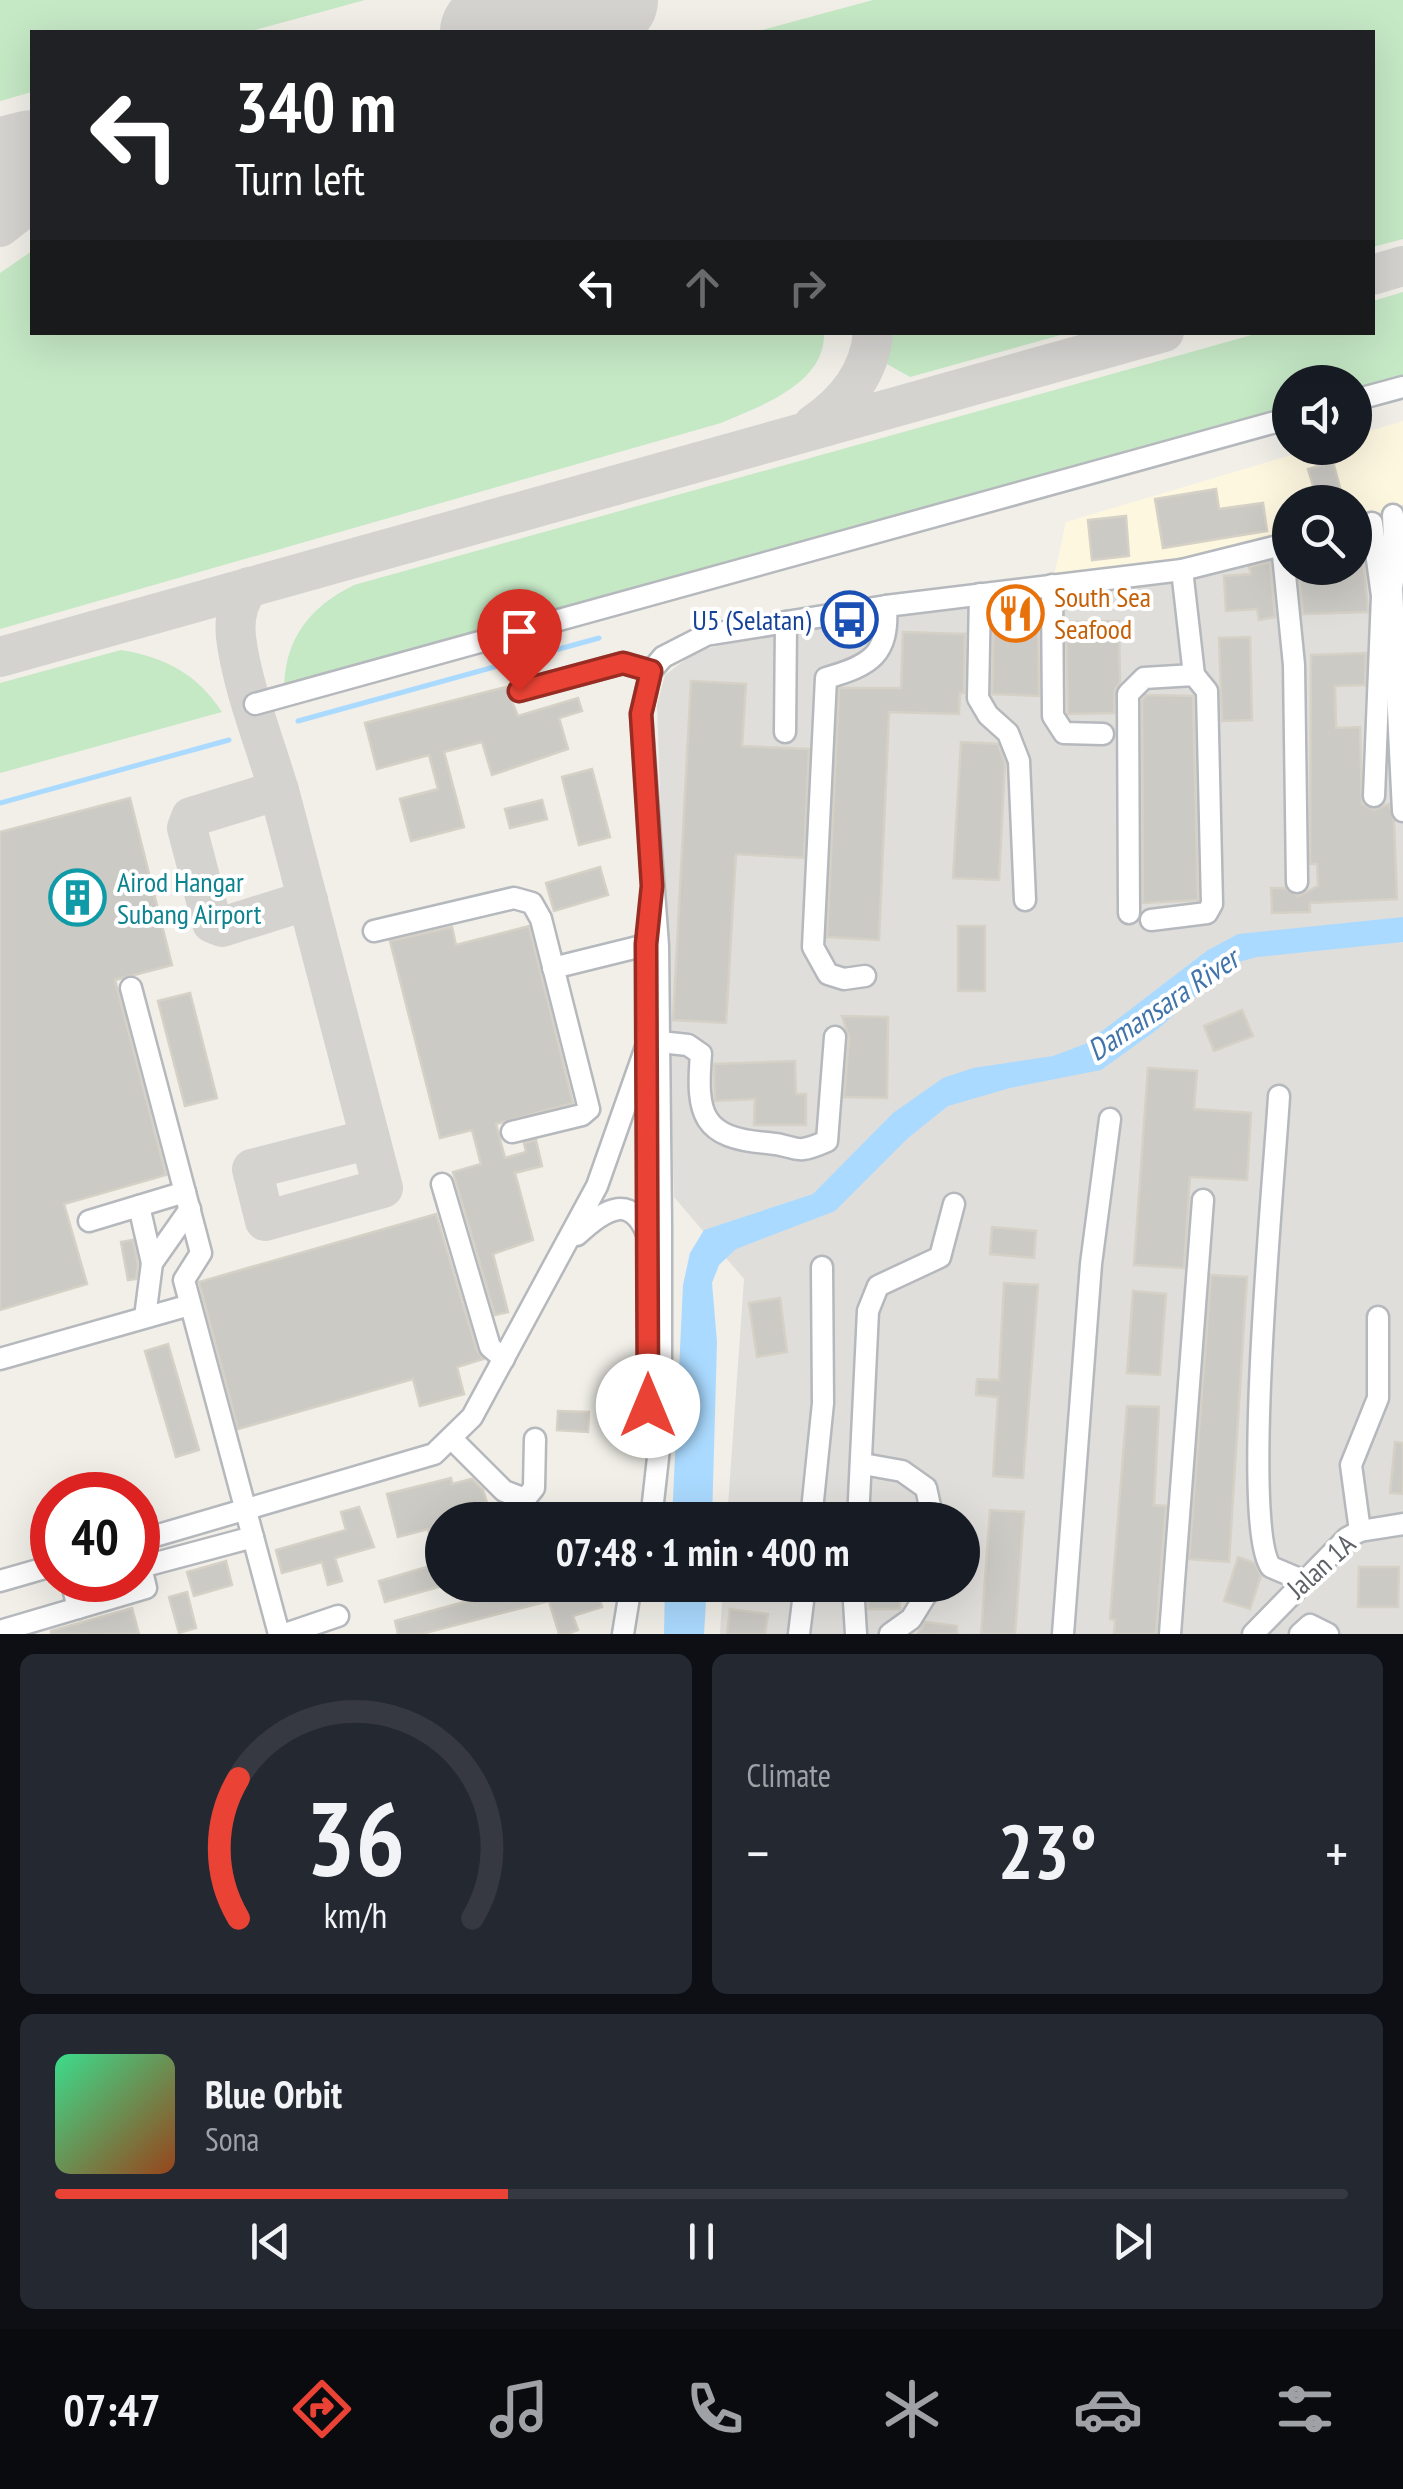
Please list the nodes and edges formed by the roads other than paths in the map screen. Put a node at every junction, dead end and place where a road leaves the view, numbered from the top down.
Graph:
1 (1403, 387) edge
2 (1372, 395) edge
3 (1272, 423) edge
4 (1398, 513) edge
5 (1372, 522) edge
6 (1272, 548) edge
7 (1372, 559) edge
8 (1399, 568) edge
9 (1182, 570) junction
10 (1289, 585) edge
11 (1052, 586) junction
12 (980, 594) junction
13 (886, 606) junction
14 (786, 622) junction
15 (651, 671) junction
16 (1194, 675) junction
17 (519, 691) dead end
18 (255, 704) dead end
19 (786, 732) dead end
20 (1102, 734) dead end
21 (1374, 796) dead end
22 (1403, 812) edge
23 (1297, 882) dead end
24 (652, 889) junction
25 (1025, 900) dead end
26 (1129, 913) dead end
27 (1151, 920) dead end
28 (374, 930) dead end
29 (646, 944) junction
30 (554, 968) junction
31 (865, 976) dead end
32 (131, 988) dead end
33 (835, 1037) dead end
34 (653, 1044) junction
35 (1279, 1096) dead end
36 (1110, 1119) dead end
37 (512, 1132) dead end
38 (442, 1184) dead end
39 (1204, 1200) dead end
40 (187, 1201) junction
41 (954, 1204) dead end
42 (138, 1206) junction
43 (89, 1221) dead end
44 (649, 1238) junction
45 (567, 1245) junction
46 (152, 1263) junction
47 (822, 1267) dead end
48 (190, 1304) junction
49 (146, 1317) junction
50 (1378, 1317) dead end
51 (0, 1359) edge
52 (504, 1359) junction
53 (535, 1439) dead end
54 (452, 1440) junction
55 (863, 1464) junction
56 (642, 1502) edge
57 (653, 1502) edge
58 (813, 1502) edge
59 (860, 1502) edge
60 (929, 1502) edge
61 (246, 1509) junction
62 (1403, 1524) edge
63 (1360, 1530) junction
64 (160, 1534) edge
65 (253, 1537) junction
66 (30, 1572) edge
67 (1302, 1580) junction
68 (0, 1581) edge
69 (76, 1602) edge
70 (628, 1602) edge
71 (641, 1602) edge
72 (802, 1602) edge
73 (854, 1602) edge
74 (922, 1602) edge
75 (78, 1608) junction
76 (338, 1616) dead end
77 (1259, 1627) edge
78 (0, 1631) edge
79 (282, 1634) edge
80 (623, 1634) edge
81 (638, 1634) edge
82 (799, 1634) edge
83 (856, 1634) edge
84 (890, 1634) edge
85 (1063, 1634) edge
86 (1170, 1634) edge
87 (1289, 1634) edge
88 (1300, 1634) edge
89 (1328, 1634) edge

1 - 2 street
3 - 18 street
4 - 5 street
4 - 8 street
6 - 9 street
7 - 21 street
8 - 22 street
9 - 11 street
9 - 16 street
10 - 23 street
11 - 12 street
11 - 20 street
12 - 13 street
12 - 25 street
13 - 14 street
13 - 31 street
14 - 15 street
14 - 19 street
15 - 17 street
15 - 24 street
16 - 26 street
16 - 27 street
24 - 29 street
24 - 34 street
28 - 30 street
29 - 30 street
29 - 34 street
30 - 37 street
32 - 40 street
33 - 34 street
34 - 44 street
34 - 45 street
34 - 57 street
35 - 67 street
36 - 85 street
38 - 52 street
39 - 86 street
40 - 42 street
40 - 46 street
40 - 48 street
41 - 55 street
42 - 43 street
42 - 46 street
44 - 45 street
44 - 56 street
45 - 52 street
46 - 49 street
47 - 58 street
48 - 49 street
48 - 61 street
49 - 51 street
50 - 63 street
52 - 54 street
53 - 54 street
54 - 61 street
55 - 59 street
55 - 60 street
61 - 64 street
61 - 65 street
62 - 63 street, Jalan 1A
63 - 67 street, Jalan 1A
65 - 75 street
65 - 79 street
66 - 68 street
67 - 77 street, Jalan 1A
69 - 75 street
70 - 80 street
71 - 81 street
72 - 82 street
73 - 83 street
74 - 84 street
75 - 78 street
76 - 79 street
77 - 87 street
88 - 89 street

